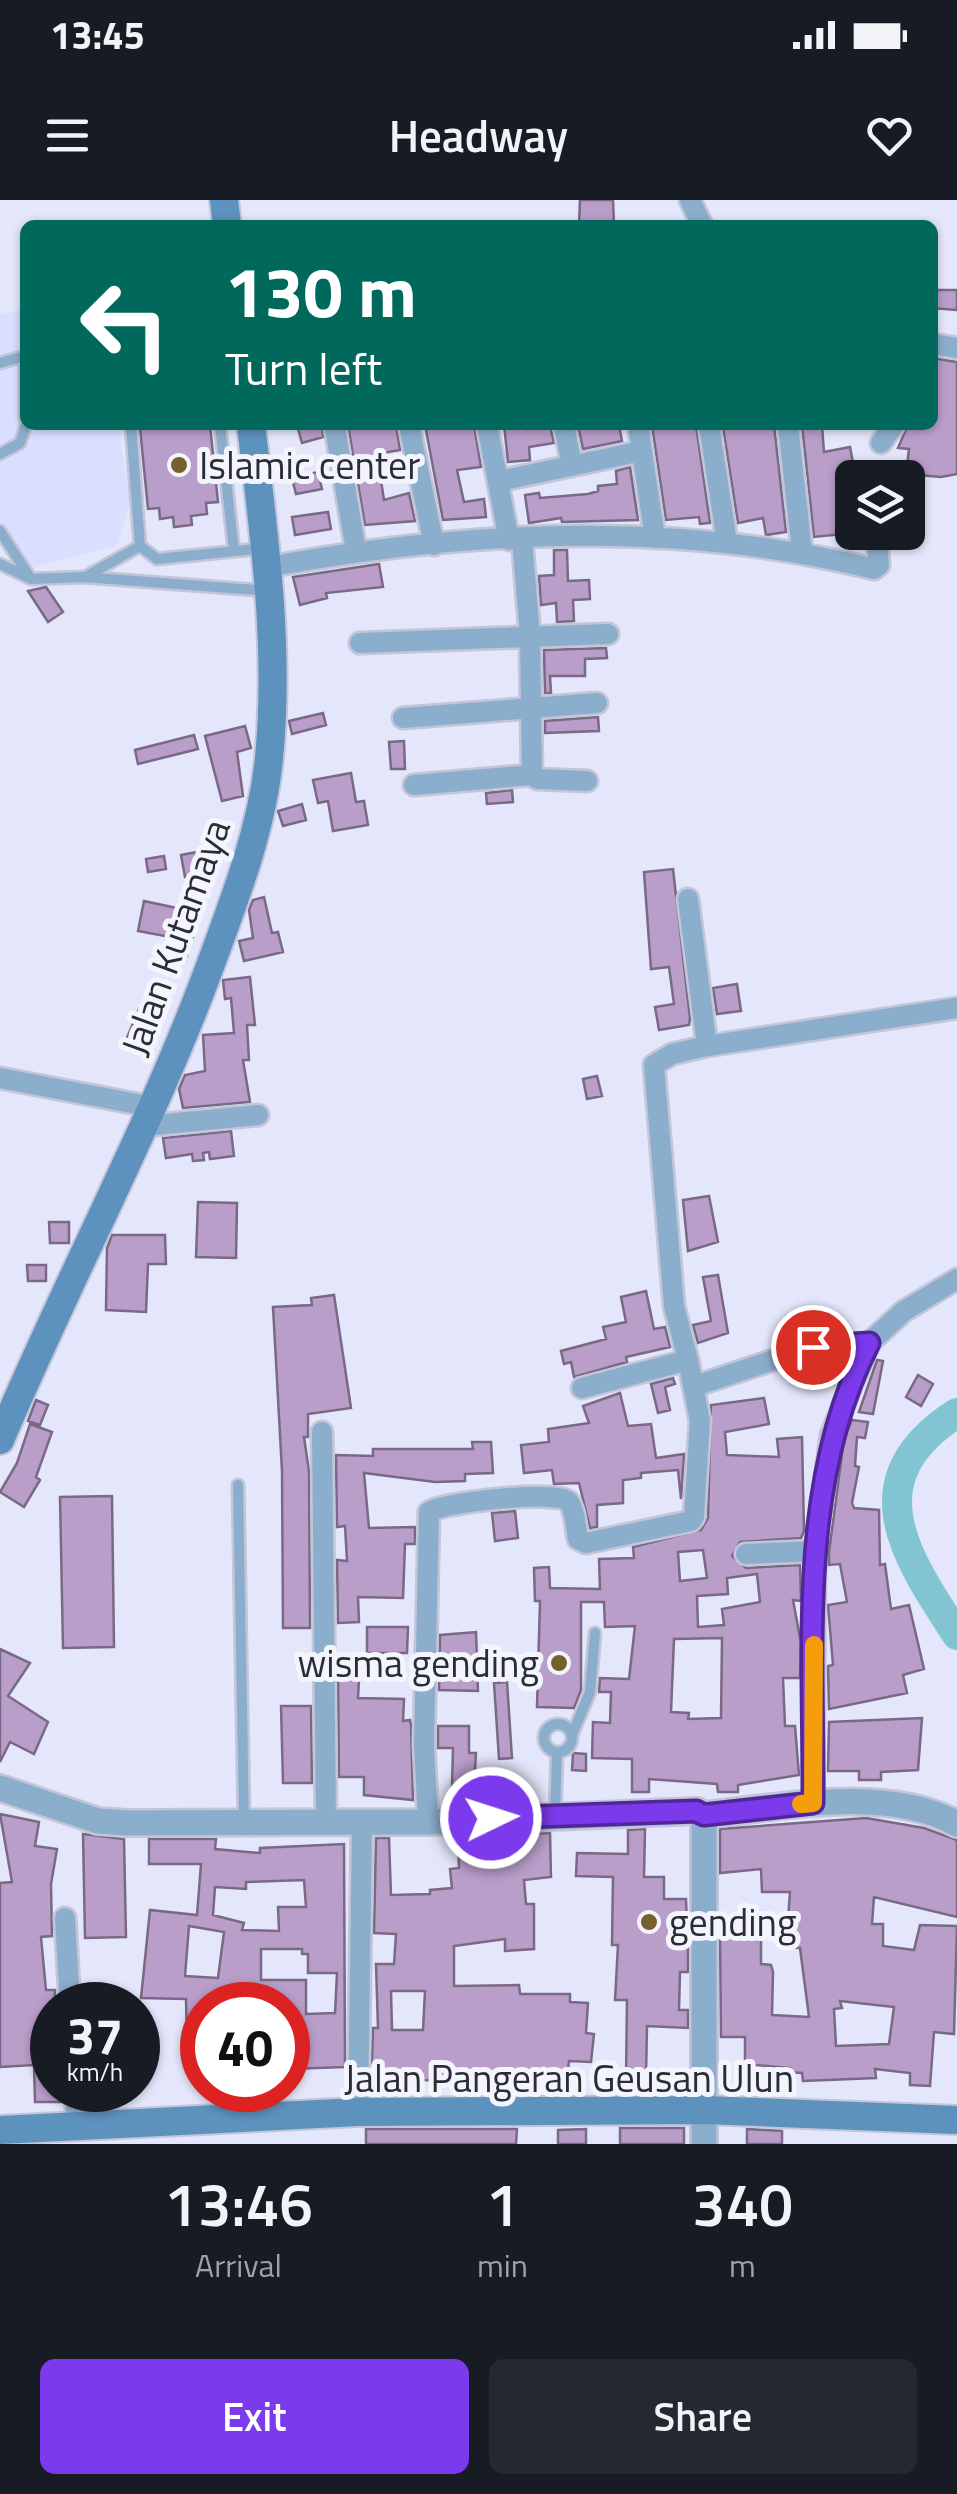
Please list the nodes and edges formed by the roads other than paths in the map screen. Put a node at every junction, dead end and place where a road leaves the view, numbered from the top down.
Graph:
1 (23, 430) edge
2 (130, 430) edge
3 (221, 430) edge
4 (252, 430) edge
5 (336, 430) edge
6 (411, 430) edge
7 (489, 430) edge
8 (565, 430) edge
9 (639, 430) edge
10 (710, 430) edge
11 (789, 430) edge
12 (890, 430) edge
13 (881, 443) dead end
14 (642, 452) junction
15 (0, 454) edge
16 (572, 466) junction
17 (499, 481) junction
18 (0, 530) edge
19 (655, 538) junction
20 (516, 539) junction
21 (727, 542) junction
22 (434, 545) junction
23 (140, 546) junction
24 (878, 550) edge
25 (234, 551) junction
26 (356, 551) junction
27 (802, 551) junction
28 (0, 564) edge
29 (268, 569) junction
30 (84, 578) junction
31 (31, 580) junction
32 (608, 634) dead end
33 (530, 636) junction
34 (360, 643) dead end
35 (597, 703) dead end
36 (530, 708) junction
37 (402, 718) dead end
38 (532, 774) junction
39 (587, 781) dead end
40 (414, 785) dead end
41 (688, 900) dead end
42 (957, 1008) edge
43 (707, 1046) junction
44 (0, 1078) edge
45 (258, 1115) dead end
46 (149, 1116) junction
47 (957, 1280) edge
48 (869, 1343) junction
49 (688, 1360) junction
50 (695, 1386) junction
51 (582, 1388) dead end
52 (322, 1432) dead end
53 (0, 1440) edge
54 (238, 1485) dead end
55 (815, 1551) junction
56 (746, 1554) dead end
57 (595, 1633) dead end
58 (572, 1734) junction
59 (557, 1752) junction
60 (0, 1788) edge
61 (813, 1803) junction
62 (555, 1814) junction
63 (704, 1815) junction
64 (244, 1820) junction
65 (326, 1822) junction
66 (428, 1822) junction
67 (362, 1823) junction
68 (957, 1824) edge
69 (65, 1918) dead end
70 (69, 1982) edge
71 (705, 2110) junction
72 (75, 2112) edge
73 (108, 2112) edge
74 (358, 2112) junction
75 (957, 2120) edge
76 (108, 2124) junction
77 (76, 2126) junction
78 (0, 2130) edge
79 (42, 2136) edge
80 (704, 2144) edge

1 - 15 lane
2 - 23 lane
3 - 25 lane
4 - 29 main road, Jalan Kutamaya
5 - 26 street
6 - 22 street
7 - 17 street
8 - 16 street
9 - 14 street
10 - 21 street
11 - 27 street
12 - 13 street
14 - 16 street
14 - 19 street
16 - 17 street
17 - 20 street
18 - 31 lane
19 - 20 street
19 - 21 street
20 - 22 street
20 - 33 street
21 - 27 street
22 - 26 street
23 - 25 lane
23 - 30 lane
24 - 27 street
25 - 29 lane
26 - 29 street
28 - 31 lane
29 - 30 lane
29 - 46 main road, Jalan Kutamaya
30 - 31 lane
32 - 33 street
33 - 34 street
33 - 36 street
35 - 36 street
36 - 37 street
36 - 38 street
38 - 39 street
38 - 40 street
41 - 43 street
42 - 43 street
43 - 49 street
44 - 46 street
45 - 46 street
46 - 53 main road, Jalan Kutamaya
47 - 48 street
48 - 50 street
48 - 55 street
49 - 50 street
49 - 51 street
50 - 66 street
52 - 65 street
54 - 64 lane
55 - 56 street
55 - 61 street
57 - 58 lane
58 - 59 lane
58 - 59 lane
59 - 62 lane
60 - 64 street
61 - 63 street
61 - 68 street
62 - 63 street
62 - 66 street
63 - 71 street
64 - 65 street
65 - 67 street
66 - 67 street
67 - 74 street
69 - 70 street
71 - 74 main road, Jalan Pangeran Geusan Ulun
71 - 75 main road, Jalan Pangeran Geusan Ulun
71 - 80 street
72 - 77 street
73 - 76 lane
74 - 76 main road, Jalan Pangeran Geusan Ulun
76 - 77 main road, Jalan Pangeran Geusan Ulun
77 - 79 main road, Jalan Pangeran Geusan Ulun
78 - 79 main road, Jalan Pangeran Geusan Ulun

